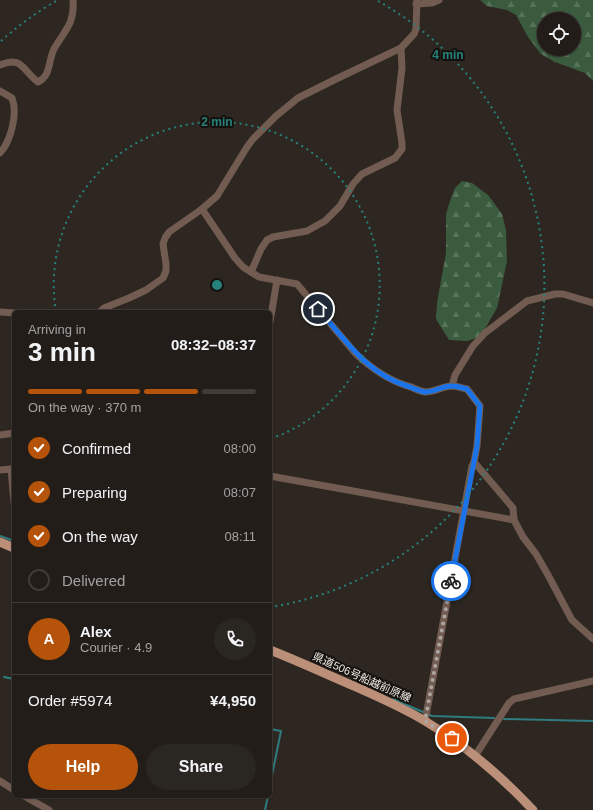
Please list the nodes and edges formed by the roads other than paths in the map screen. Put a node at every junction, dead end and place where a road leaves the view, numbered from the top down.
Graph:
1 (73, 0) edge
2 (439, 0) edge
3 (417, 2) edge
4 (401, 48) junction
5 (0, 65) edge
6 (0, 91) edge
7 (0, 153) edge
8 (202, 209) junction
9 (251, 272) junction
10 (277, 280) junction
11 (593, 303) edge
12 (102, 310) edge
13 (272, 310) edge
14 (0, 312) edge
15 (12, 313) edge
16 (452, 386) junction
17 (12, 433) edge
18 (0, 434) edge
19 (474, 462) junction
20 (0, 470) edge
21 (272, 476) edge
22 (12, 480) edge
23 (464, 511) junction
24 (514, 520) junction
25 (0, 542) edge
26 (12, 547) edge
27 (593, 640) edge
28 (272, 651) edge
29 (593, 681) edge
30 (425, 721) junction
31 (475, 756) junction
32 (0, 781) edge
33 (12, 789) edge
34 (28, 798) edge
35 (49, 810) edge
36 (533, 810) edge

1 - 5 street
2 - 3 street
3 - 4 street
4 - 8 street
4 - 9 street
6 - 7 street
8 - 9 street
8 - 12 street
9 - 10 street
10 - 13 street
10 - 16 street
11 - 16 street
14 - 15 street
16 - 19 street
17 - 18 street
19 - 23 street
19 - 24 street
20 - 22 street
21 - 23 street
23 - 24 street
23 - 30 street
24 - 27 street
25 - 26 main road
28 - 30 main road, 県道506号船越前原線
29 - 31 street
30 - 31 main road, 県道506号船越前原線
31 - 36 main road, 県道506号船越前原線
32 - 33 street
34 - 35 street

